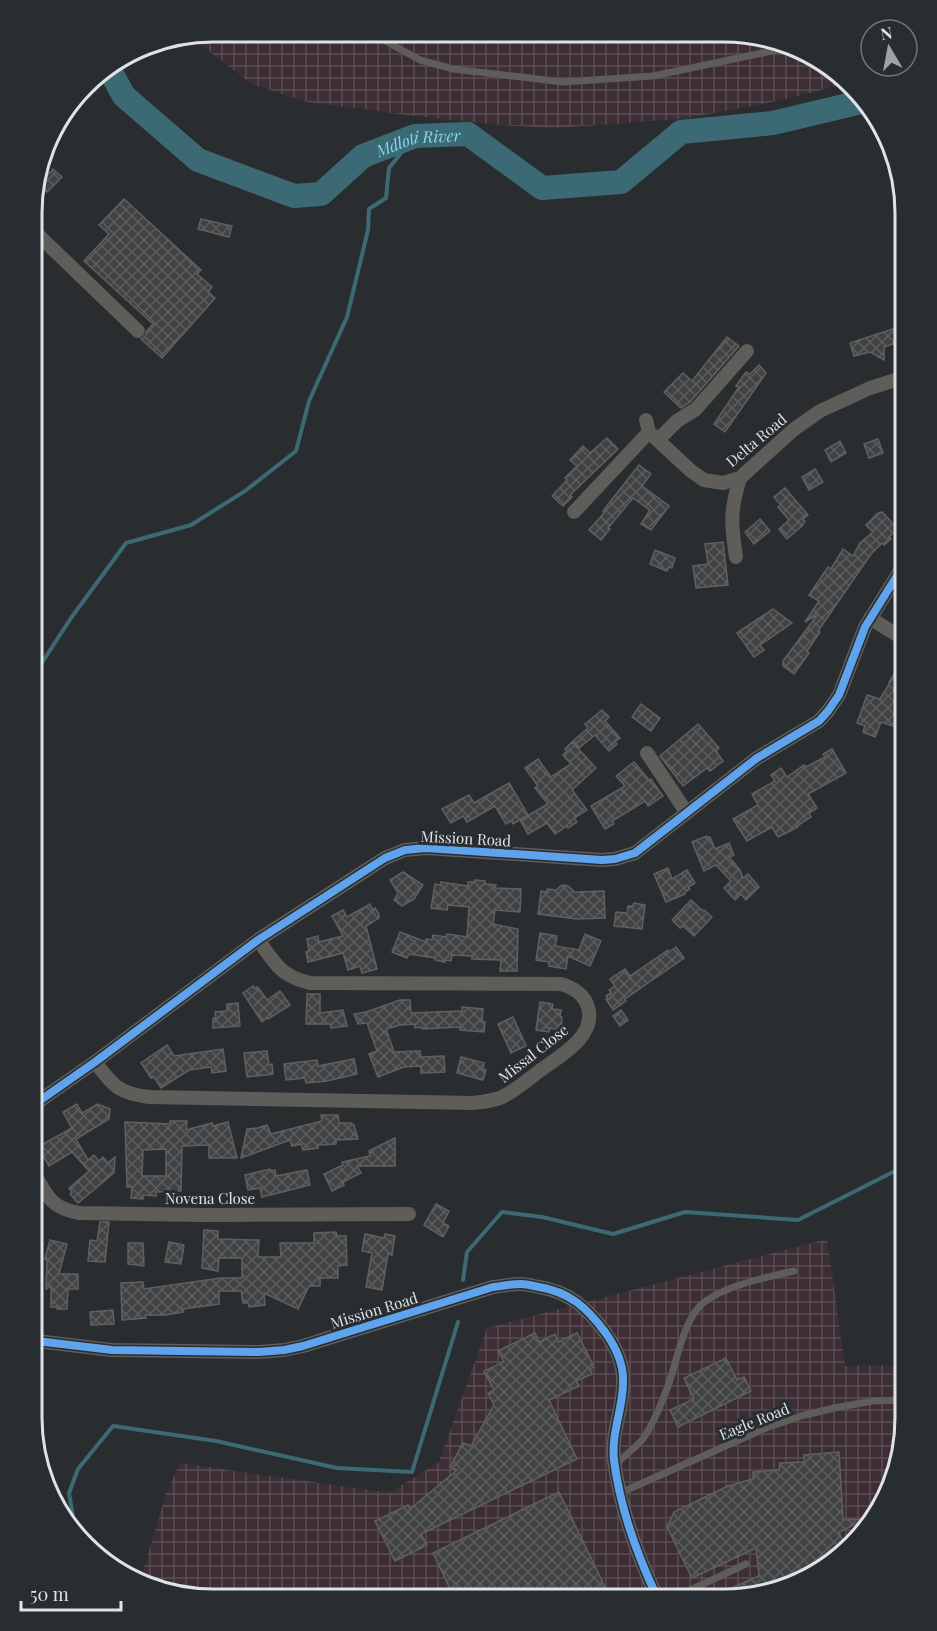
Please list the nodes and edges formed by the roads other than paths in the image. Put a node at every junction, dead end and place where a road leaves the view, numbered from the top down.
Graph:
1 (386, 42) edge
2 (776, 50) edge
3 (42, 239) edge
4 (138, 331) dead end
5 (747, 351) dead end
6 (895, 380) edge
7 (651, 431) junction
8 (740, 478) junction
9 (574, 512) dead end
10 (736, 557) dead end
11 (895, 579) edge
12 (870, 618) junction
13 (895, 634) edge
14 (647, 753) dead end
15 (687, 813) junction
16 (258, 940) junction
17 (95, 1062) junction
18 (42, 1099) edge
19 (42, 1188) edge
20 (409, 1214) dead end
21 (794, 1271) dead end
22 (42, 1342) edge
23 (895, 1401) edge
24 (615, 1464) junction
25 (620, 1493) junction
26 (746, 1564) dead end
27 (654, 1589) edge
28 (692, 1589) edge

1 - 2 lane
3 - 4 street
5 - 7 street
6 - 8 street, Delta Road
7 - 8 street, Delta Road
7 - 9 street
8 - 10 street
11 - 12 street, Mission Road
12 - 13 street
12 - 15 street, Mission Road
14 - 15 street
15 - 16 street, Mission Road
16 - 17 street, Mission Road
16 - 17 street, Missal Close
17 - 18 street, Mission Road
19 - 20 street, Novena Close
21 - 24 lane
22 - 24 street, Mission Road
23 - 25 lane, Eagle Road
24 - 25 street, Mission Road
25 - 27 street, Mission Road
26 - 28 lane

